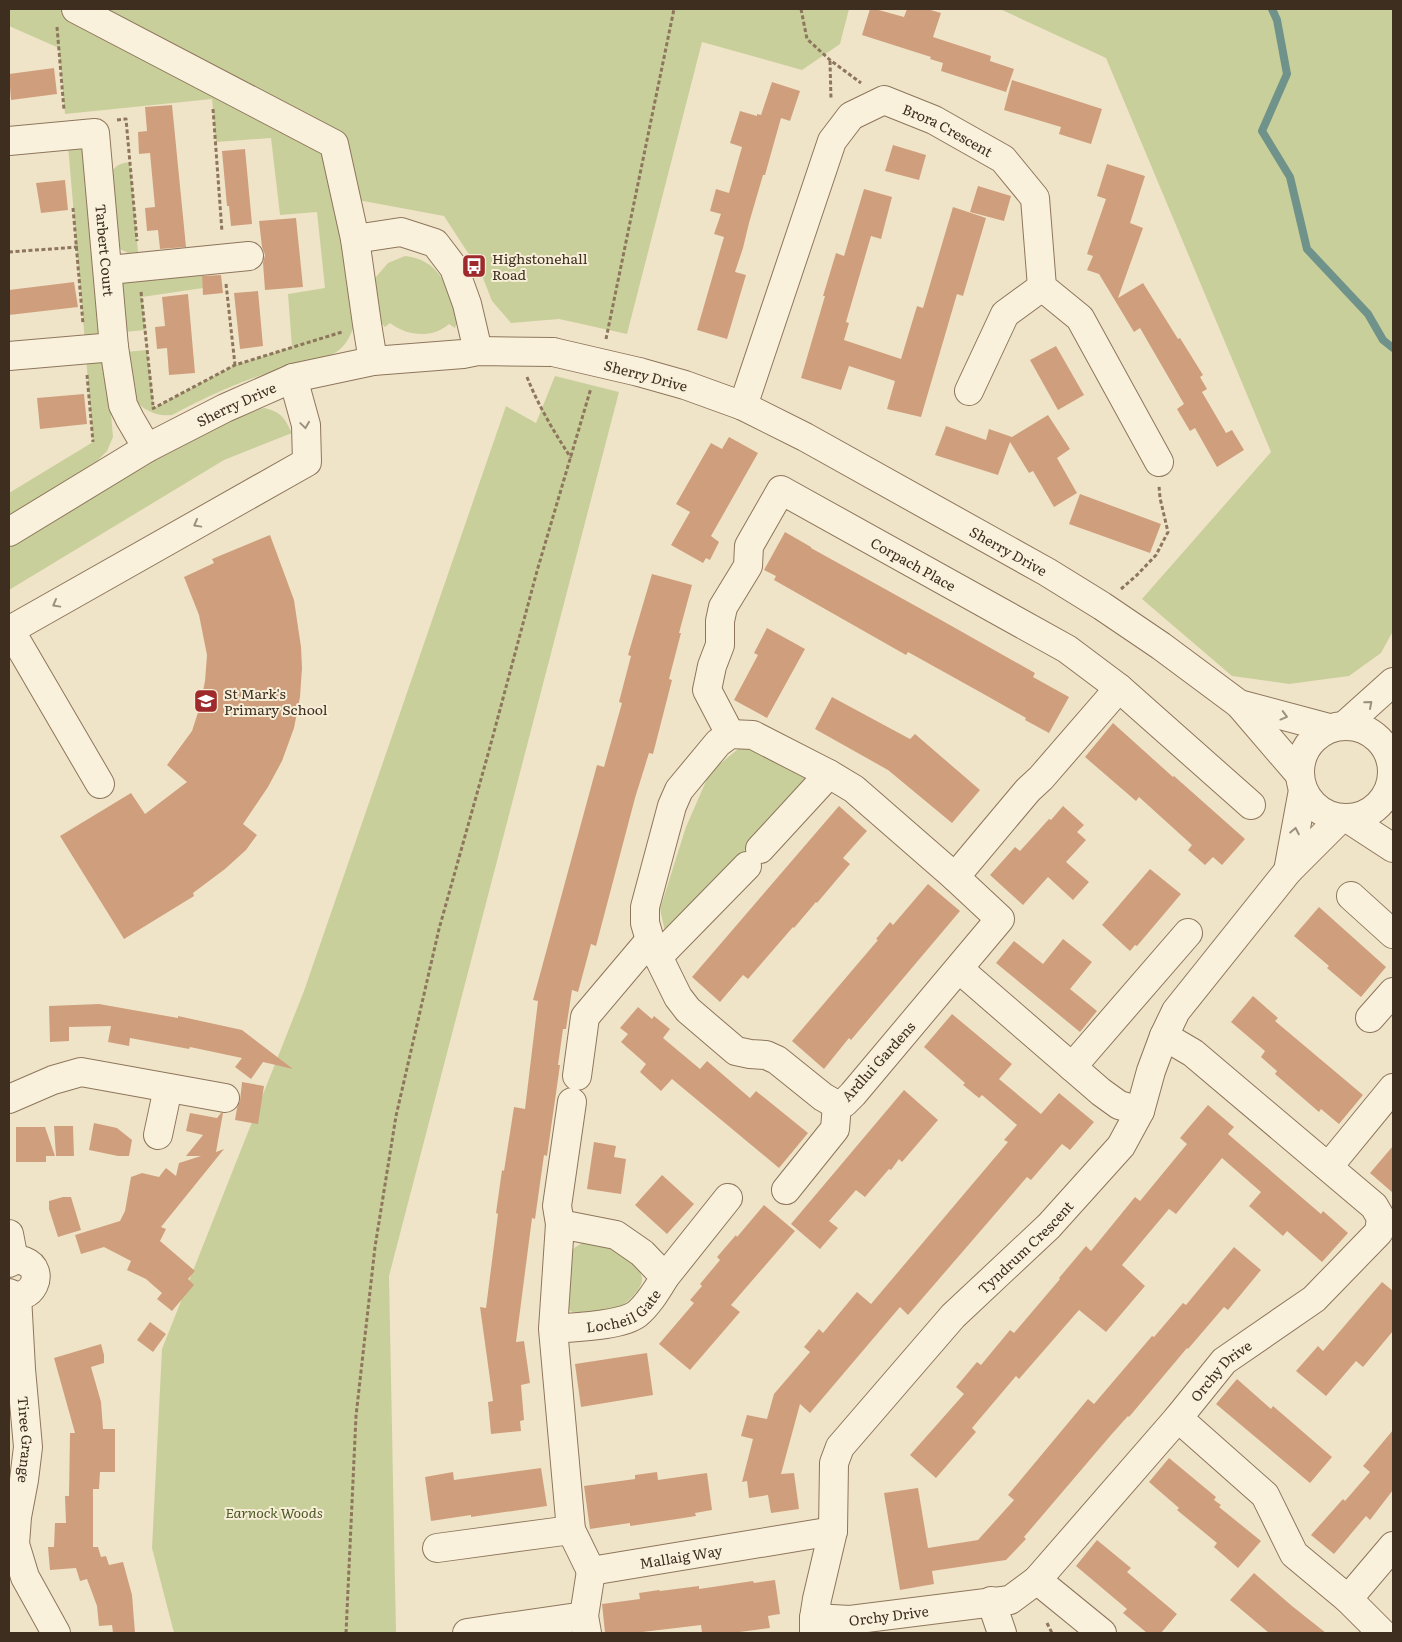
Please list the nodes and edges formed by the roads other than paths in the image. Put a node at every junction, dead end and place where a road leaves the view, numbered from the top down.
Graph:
1 (66, 14) edge
2 (9, 142) edge
3 (355, 239) junction
4 (236, 258) road end
5 (109, 270) junction
6 (1042, 287) junction
7 (114, 347) junction
8 (478, 351) junction
9 (9, 356) edge
10 (374, 361) junction
11 (293, 378) junction
12 (969, 391) dead end
13 (743, 406) junction
14 (147, 448) junction
15 (1159, 462) road end
16 (9, 532) edge
17 (9, 629) edge
18 (1393, 682) edge
19 (1119, 688) junction
20 (1239, 704) junction
21 (1337, 727) junction
22 (730, 734) junction
23 (1392, 768) edge
24 (829, 774) junction
25 (1302, 782) junction
26 (100, 784) dead end
27 (1251, 805) dead end
28 (1344, 818) junction
29 (1393, 848) edge
30 (1288, 871) junction
31 (955, 877) junction
32 (1351, 896) dead end
33 (1188, 933) dead end
34 (1393, 934) edge
35 (654, 949) junction
36 (959, 969) junction
37 (1393, 992) edge
38 (1370, 1018) dead end
39 (1164, 1036) junction
40 (1072, 1067) junction
41 (577, 1076) dead end
42 (168, 1088) junction
43 (1393, 1088) edge
44 (225, 1098) dead end
45 (9, 1099) edge
46 (572, 1102) dead end
47 (837, 1105) junction
48 (1140, 1111) junction
49 (158, 1135) dead end
50 (1328, 1166) junction
51 (786, 1190) dead end
52 (728, 1198) dead end
53 (560, 1224) junction
54 (1386, 1239) edge
55 (10, 1253) edge
56 (666, 1277) junction
57 (13, 1294) edge
58 (553, 1329) junction
59 (1178, 1418) junction
60 (571, 1530) junction
61 (834, 1531) junction
62 (1393, 1546) edge
63 (437, 1548) dead end
64 (591, 1570) junction
65 (1037, 1580) junction
66 (1348, 1599) junction
67 (991, 1601) junction
68 (585, 1625) edge
69 (814, 1626) edge
70 (56, 1633) edge
71 (467, 1633) edge
72 (1002, 1633) edge
73 (1102, 1633) edge
74 (1382, 1633) edge

1 - 3 street
2 - 5 street, Tarbert Court
3 - 8 street
3 - 10 street
4 - 5 street
5 - 7 street, Tarbert Court
6 - 12 street
6 - 13 street, Brora Crescent
6 - 15 street
7 - 9 street
7 - 14 street, Tarbert Court
8 - 10 street, Sherry Drive
8 - 13 street, Sherry Drive, bridge
10 - 11 street, Sherry Drive
11 - 14 street, Sherry Drive
11 -> 17 street
13 - 20 street, Sherry Drive
14 - 16 street, Sherry Drive
17 - 26 street
21 -> 18 street
19 - 22 street, Corpach Place
19 - 27 street, Corpach Place
19 - 31 street
20 -> 21 street, Sherry Drive
20 - 25 street, Sherry Drive
21 - 23 street
21 - 25 street
22 - 24 street, Ardlui Gardens
22 - 35 street, Ardlui Gardens
23 - 28 street
24 - 31 street, Ardlui Gardens
24 - 35 street
25 - 28 street
30 -> 25 street, Tyndrum Crescent
28 - 29 street
28 - 30 street, Tyndrum Crescent
30 - 39 street, Tyndrum Crescent
31 - 36 street, Ardlui Gardens
32 - 34 street
33 - 40 street
35 - 41 street
35 - 47 street, Ardlui Gardens
36 - 40 street
36 - 47 street, Ardlui Gardens
37 - 38 street
39 - 48 street, Tyndrum Crescent
39 - 50 street, Orchy Drive
40 - 48 street
42 - 44 street
42 - 45 street
42 - 49 street
43 - 50 street
46 - 53 street
47 - 51 street
48 - 61 street, Tyndrum Crescent
50 - 54 street, Orchy Drive
52 - 56 street
53 - 56 street, Locheil Gate
53 - 58 street
54 - 59 street, Orchy Drive
55 - 57 street, Tiree Grange
56 - 58 street, Locheil Gate
57 - 70 street, Tiree Grange
58 - 60 street
59 - 65 street, Orchy Drive
59 - 66 street
60 - 63 street
60 - 64 street
61 - 64 street, Mallaig Way
61 - 69 street, Tyndrum Crescent
62 - 66 street
64 - 68 street
65 - 67 street, Orchy Drive
65 - 73 street
66 - 74 street
67 - 69 street, Orchy Drive
67 - 72 street
68 - 71 street

